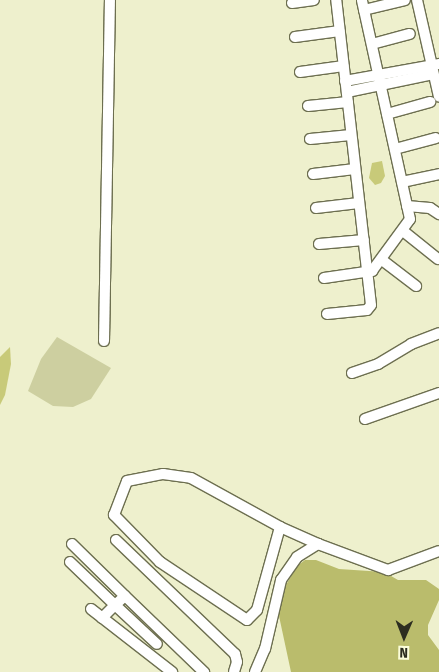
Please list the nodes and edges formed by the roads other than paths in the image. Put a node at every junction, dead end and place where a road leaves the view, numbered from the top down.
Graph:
1 (110, 0) edge
2 (314, 0) edge
3 (336, 0) edge
4 (405, 0) edge
5 (417, 0) edge
6 (292, 3) dead end
7 (363, 5) edge
8 (340, 31) junction
9 (410, 34) dead end
10 (295, 37) dead end
11 (372, 44) junction
12 (344, 66) junction
13 (434, 68) edge
14 (300, 72) dead end
15 (379, 74) junction
16 (345, 81) junction
17 (381, 85) junction
18 (347, 97) junction
19 (434, 100) edge
20 (308, 106) dead end
21 (387, 114) junction
22 (351, 135) junction
23 (436, 138) dead end
24 (310, 139) dead end
25 (395, 149) junction
26 (355, 169) junction
27 (313, 174) dead end
28 (439, 174) edge
29 (402, 182) junction
30 (359, 203) junction
31 (407, 206) junction
32 (316, 208) dead end
33 (439, 214) edge
34 (403, 231) junction
35 (364, 240) junction
36 (320, 244) dead end
37 (438, 259) edge
38 (382, 260) junction
39 (368, 273) junction
40 (324, 278) dead end
41 (416, 286) dead end
42 (327, 314) dead end
43 (439, 333) edge
44 (104, 341) dead end
45 (352, 373) dead end
46 (439, 393) edge
47 (365, 419) dead end
48 (280, 527) junction
49 (116, 540) dead end
50 (72, 544) dead end
51 (318, 544) junction
52 (439, 550) edge
53 (70, 562) dead end
54 (125, 596) junction
55 (115, 605) junction
56 (91, 608) dead end
57 (102, 618) junction
58 (157, 644) dead end
59 (172, 672) edge
60 (204, 672) edge
61 (234, 672) edge
62 (255, 672) edge

1 - 44 street
2 - 6 street
3 - 8 street
4 - 7 street
5 - 13 street
7 - 11 street
8 - 10 street
8 - 12 street
9 - 11 street
11 - 15 street
12 - 14 street
12 - 16 street
13 - 15 street
13 - 17 street
13 - 19 street
15 - 16 street
15 - 17 street
16 - 18 street
17 - 18 street
17 - 21 street
18 - 20 street
18 - 22 street
19 - 21 street
21 - 25 street
22 - 24 street
22 - 26 street
23 - 25 street
25 - 29 street
26 - 27 street
26 - 30 street
28 - 29 street
29 - 31 street
30 - 32 street
30 - 35 street
31 - 33 street
31 - 34 street
34 - 37 street
34 - 38 street
35 - 36 street
35 - 39 street
38 - 39 street
38 - 41 street
39 - 40 street
39 - 42 street
43 - 45 street
46 - 47 street
48 - 48 street
48 - 51 street
49 - 61 street
50 - 54 street
51 - 52 street
51 - 62 street
53 - 55 street
54 - 55 street
54 - 60 street
55 - 57 street
55 - 58 street
56 - 57 street
57 - 59 street

